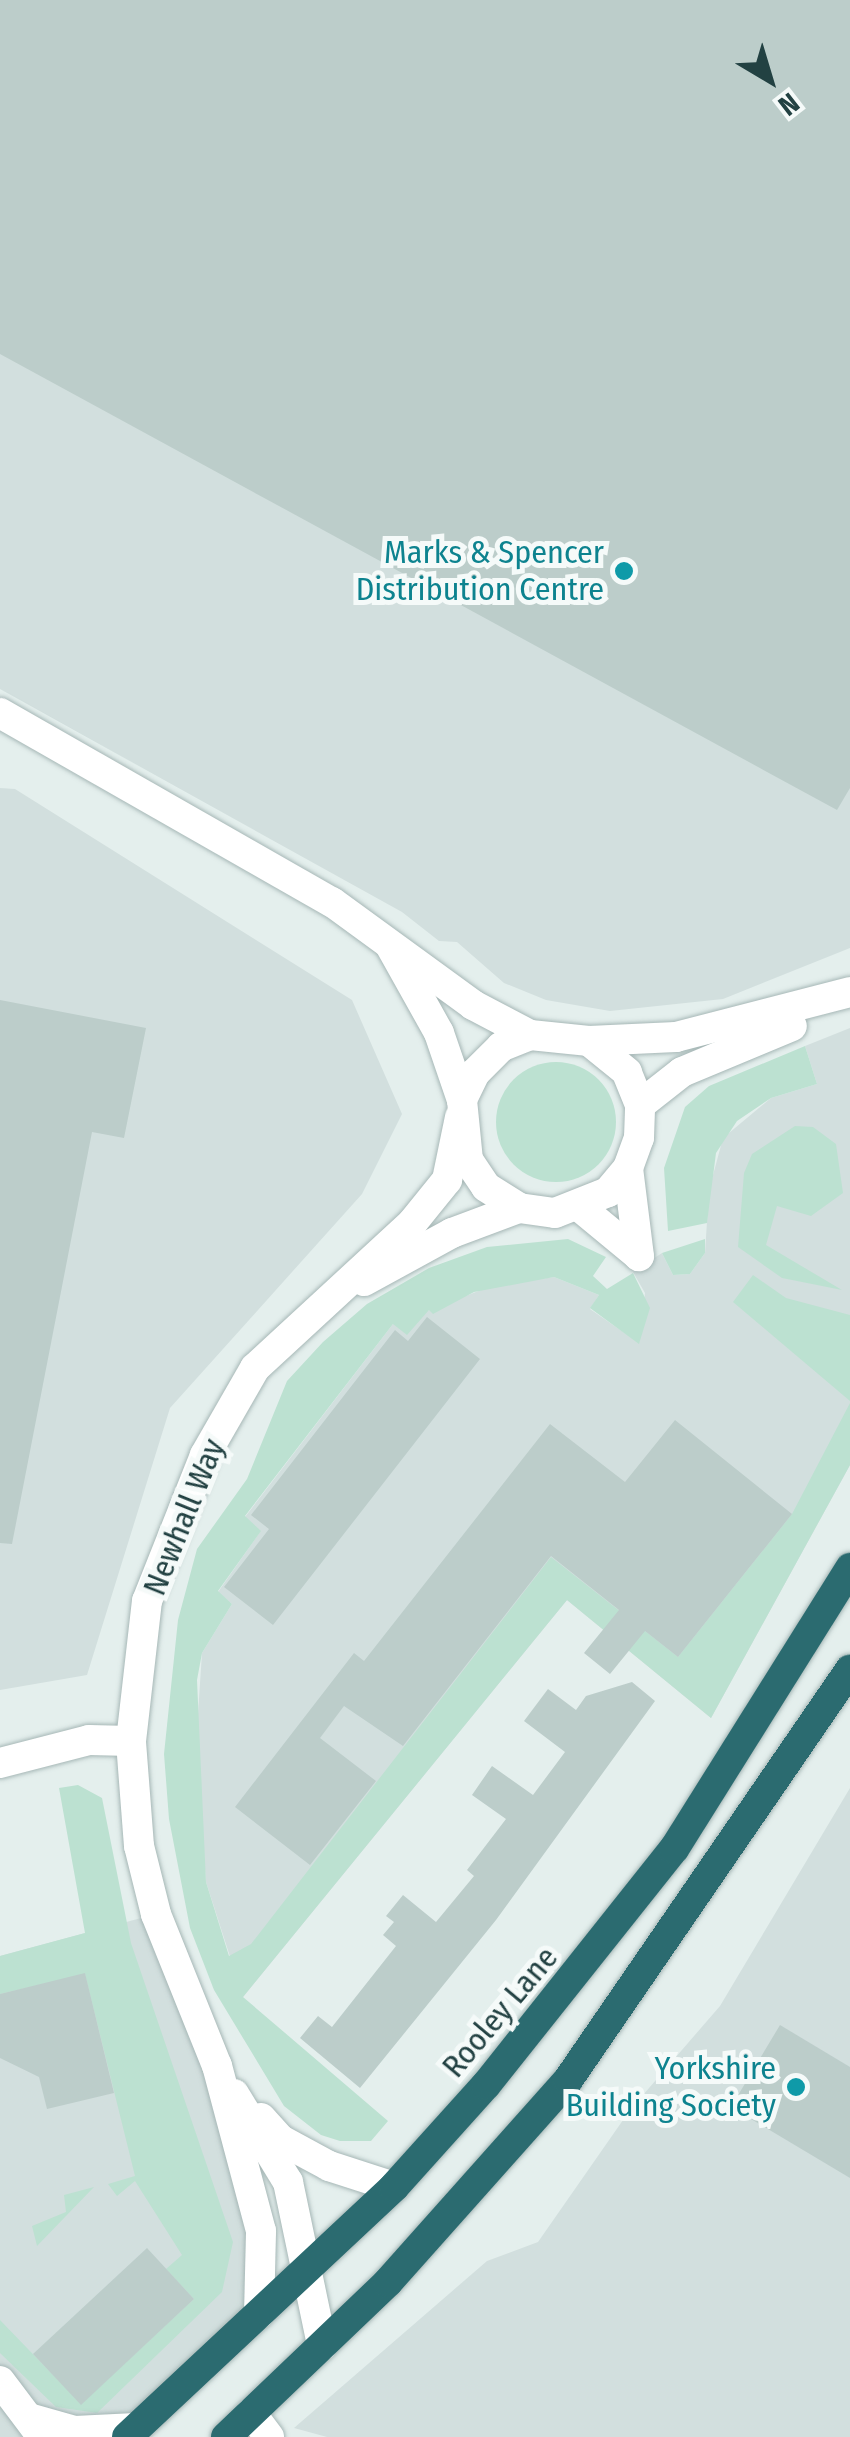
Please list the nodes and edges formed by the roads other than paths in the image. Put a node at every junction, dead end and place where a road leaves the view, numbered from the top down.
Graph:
1 (0, 713) edge
2 (384, 936) junction
3 (850, 992) edge
4 (850, 1002) edge
5 (530, 1035) junction
6 (589, 1041) junction
7 (640, 1105) junction
8 (461, 1109) junction
9 (628, 1168) junction
10 (519, 1208) junction
11 (581, 1208) junction
12 (285, 1334) junction
13 (850, 1568) edge
14 (850, 1670) edge
15 (131, 1742) junction
16 (0, 1763) edge
17 (217, 2066) junction
18 (394, 2187) junction
19 (309, 2270) junction
20 (258, 2314) junction
21 (322, 2345) junction
22 (0, 2381) edge
23 (250, 2412) junction
24 (36, 2428) edge
25 (131, 2433) edge
26 (226, 2437) edge
27 (269, 2437) edge

1 - 2 street
2 - 5 street
2 - 8 street
3 - 6 street
4 - 7 street
5 - 6 street
5 - 8 street, Newhall Way
6 - 7 street
7 - 9 street
8 - 10 street
8 - 12 street, Newhall Way
9 - 11 street
9 - 11 street
10 - 11 street, Newhall Way
10 - 12 street, Newhall Way
12 - 15 street, Newhall Way
13 - 18 highway, Rooley Lane
14 - 21 highway
15 - 16 street
15 - 17 street, Newhall Way
17 - 18 street, Newhall Way
17 - 19 street, Newhall Way
17 - 20 street, Newhall Way
18 - 19 highway, Rooley Lane
19 - 20 highway, Rooley Lane
19 - 21 street, Newhall Way
20 - 25 highway, Rooley Lane
21 - 23 highway
22 - 24 street
23 - 26 highway
23 - 27 street
24 - 25 street

